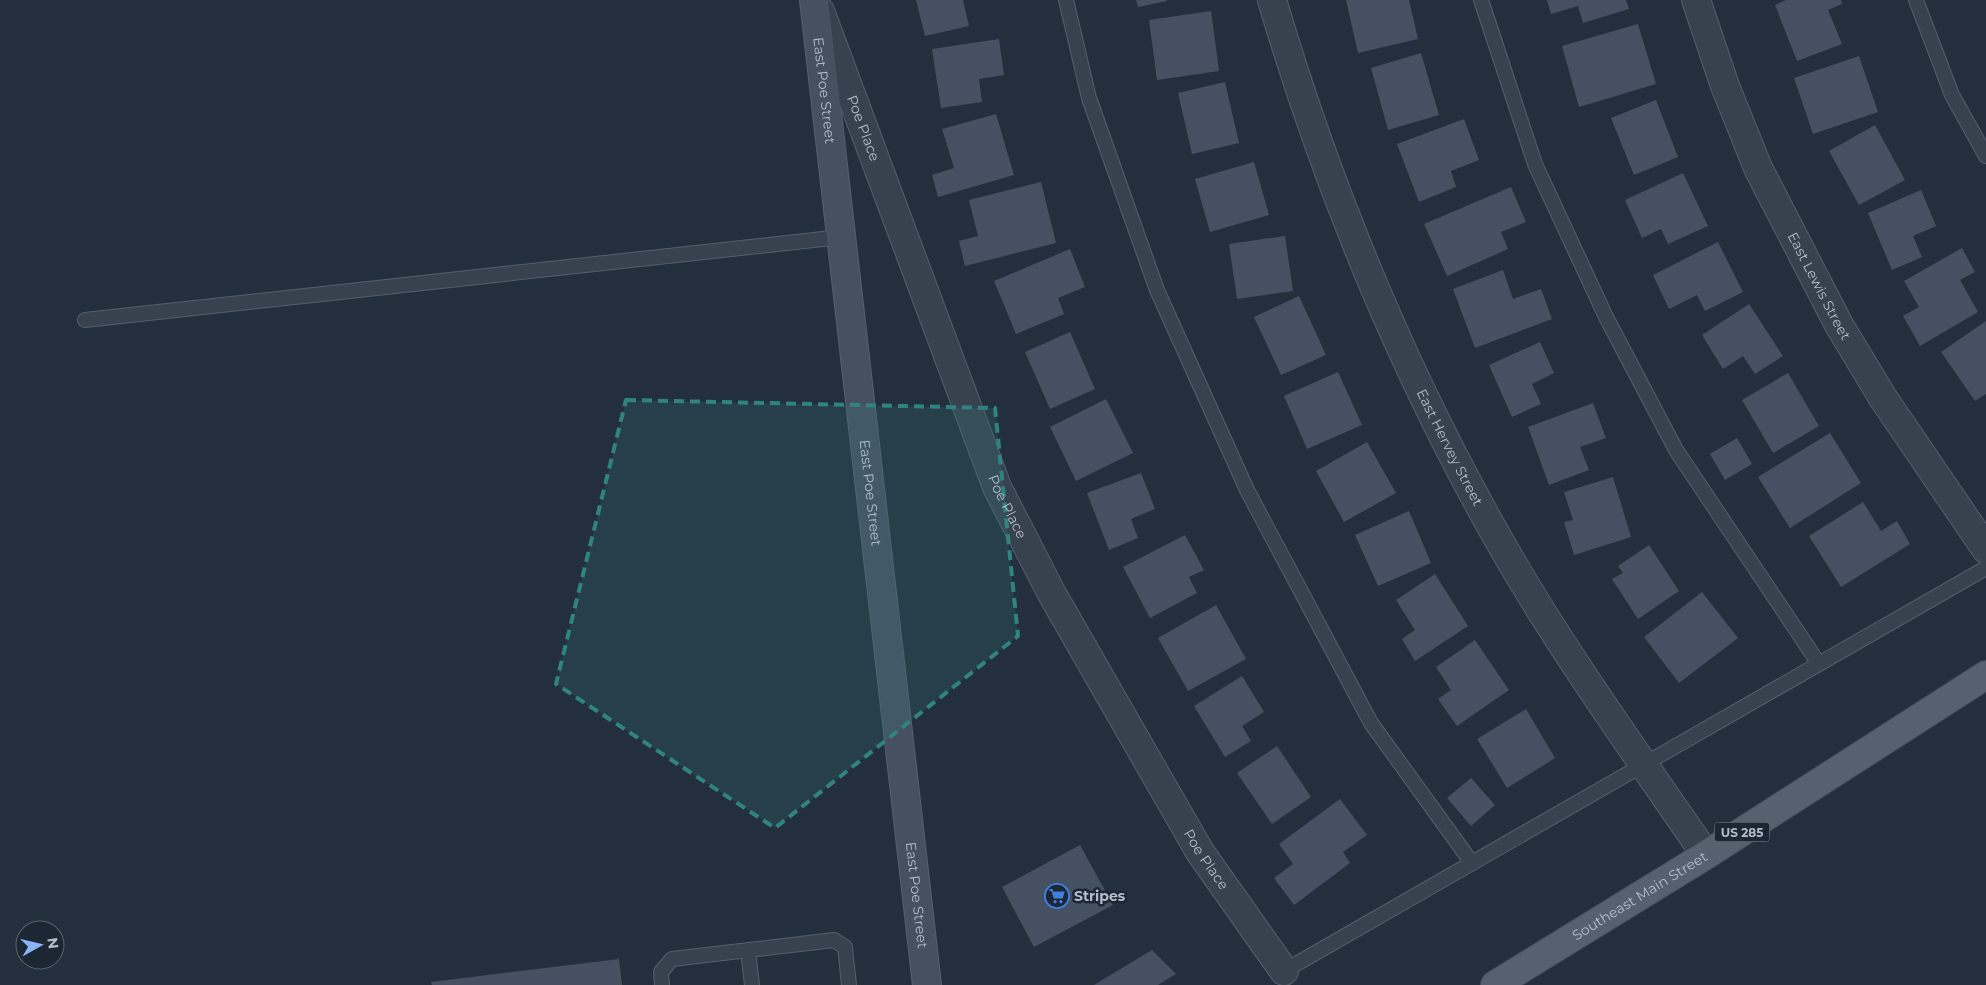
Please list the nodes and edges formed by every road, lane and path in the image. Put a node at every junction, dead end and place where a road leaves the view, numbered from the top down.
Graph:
1 (815, 0) edge
2 (1066, 0) edge
3 (1272, 0) edge
4 (1481, 0) edge
5 (1696, 0) edge
6 (1916, 0) edge
7 (1986, 156) edge
8 (841, 238) junction
9 (85, 320) dead end
10 (1986, 549) edge
11 (1986, 568) edge
12 (1819, 664) junction
13 (1986, 675) edge
14 (1643, 764) junction
15 (1706, 855) junction
16 (1472, 863) junction
17 (748, 950) junction
18 (1284, 971) joint
19 (662, 985) edge
20 (752, 985) edge
21 (849, 985) edge
22 (927, 985) edge
23 (1495, 985) edge

1 - 8 street, East Poe Street
1 - 18 street, Poe Place
2 - 16 lane
3 - 14 street, East Hervey Street
4 - 12 lane
5 - 10 street, East Lewis Street
6 - 7 lane
8 - 9 lane
8 - 22 street, East Poe Street
11 - 12 lane
12 - 14 lane
13 - 15 main road, Southeast Main Street / US 285
14 - 15 street, East Hervey Street
14 - 16 lane
15 - 23 main road, Southeast Main Street / US 285
16 - 18 lane
17 - 19 lane
17 - 20 lane
17 - 21 lane

